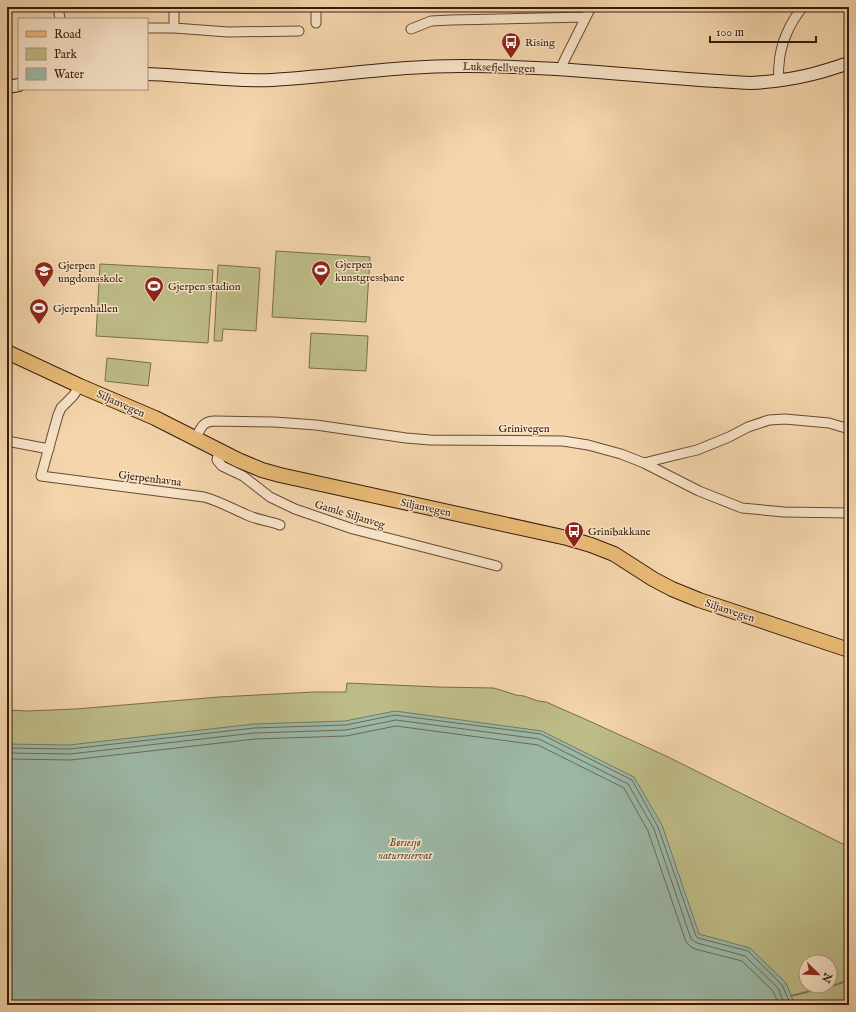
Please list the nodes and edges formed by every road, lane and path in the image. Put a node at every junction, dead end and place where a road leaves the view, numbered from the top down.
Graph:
1 (58, 7) edge
2 (174, 7) edge
3 (316, 7) edge
4 (591, 7) edge
5 (803, 7) edge
6 (585, 17) junction
7 (60, 18) edge
8 (316, 23) dead end
9 (148, 28) edge
10 (174, 28) junction
11 (411, 29) dead end
12 (299, 31) dead end
13 (849, 63) edge
14 (560, 70) junction
15 (148, 74) edge
16 (779, 81) junction
17 (18, 85) edge
18 (7, 87) edge
19 (7, 352) edge
20 (80, 386) junction
21 (849, 429) edge
22 (195, 439) junction
23 (7, 441) edge
24 (49, 448) junction
25 (219, 451) junction
26 (644, 463) junction
27 (849, 513) edge
28 (280, 525) dead end
29 (497, 566) dead end
30 (849, 650) edge

1 - 7 street
2 - 10 street
3 - 8 street
4 - 6 street
5 - 16 street
6 - 11 street
6 - 14 street
9 - 10 street
10 - 12 street
13 - 16 main road, Luksefjellvegen
14 - 15 main road, Luksefjellvegen
14 - 16 main road, Luksefjellvegen
17 - 18 main road
19 - 20 main road, Siljanvegen
20 - 22 main road, Siljanvegen
20 - 24 street, Gjerpenhavna
21 - 26 street
22 - 25 main road, Siljanvegen
22 - 26 street, Grinivegen
23 - 24 street
24 - 28 street, Gjerpenhavna
25 - 29 street, Gamle Siljanveg
25 - 30 main road, Siljanvegen
26 - 27 street, Grinivegen

